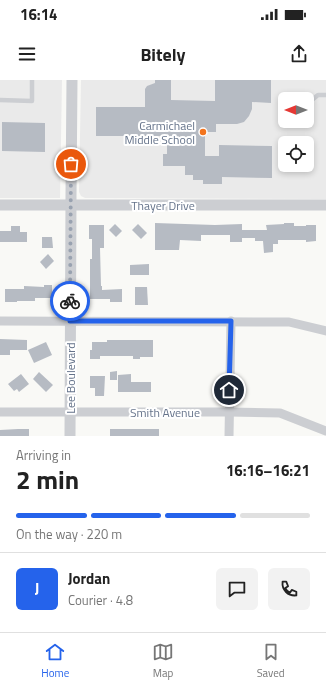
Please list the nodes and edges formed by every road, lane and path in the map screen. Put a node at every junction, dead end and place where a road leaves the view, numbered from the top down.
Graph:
1 (32, 80) edge
2 (72, 80) edge
3 (326, 95) edge
4 (314, 98) edge
5 (0, 100) edge
6 (0, 204) edge
7 (71, 205) junction
8 (326, 205) edge
9 (0, 321) edge
10 (70, 321) junction
11 (231, 321) junction
12 (326, 331) edge
13 (0, 412) edge
14 (70, 412) junction
15 (229, 412) junction
16 (326, 431) edge
17 (70, 436) edge
18 (229, 436) edge

1 - 5 lane
2 - 7 street, Lee Boulevard
3 - 4 lane
6 - 7 street, Thayer Drive
7 - 8 street, Thayer Drive
7 - 10 street, Lee Boulevard
9 - 10 street
10 - 11 street
10 - 14 street, Lee Boulevard
11 - 12 street
11 - 15 street
13 - 14 street, Smith Avenue
14 - 15 street, Smith Avenue
14 - 17 street, Lee Boulevard
15 - 16 street, Smith Avenue
15 - 18 street

